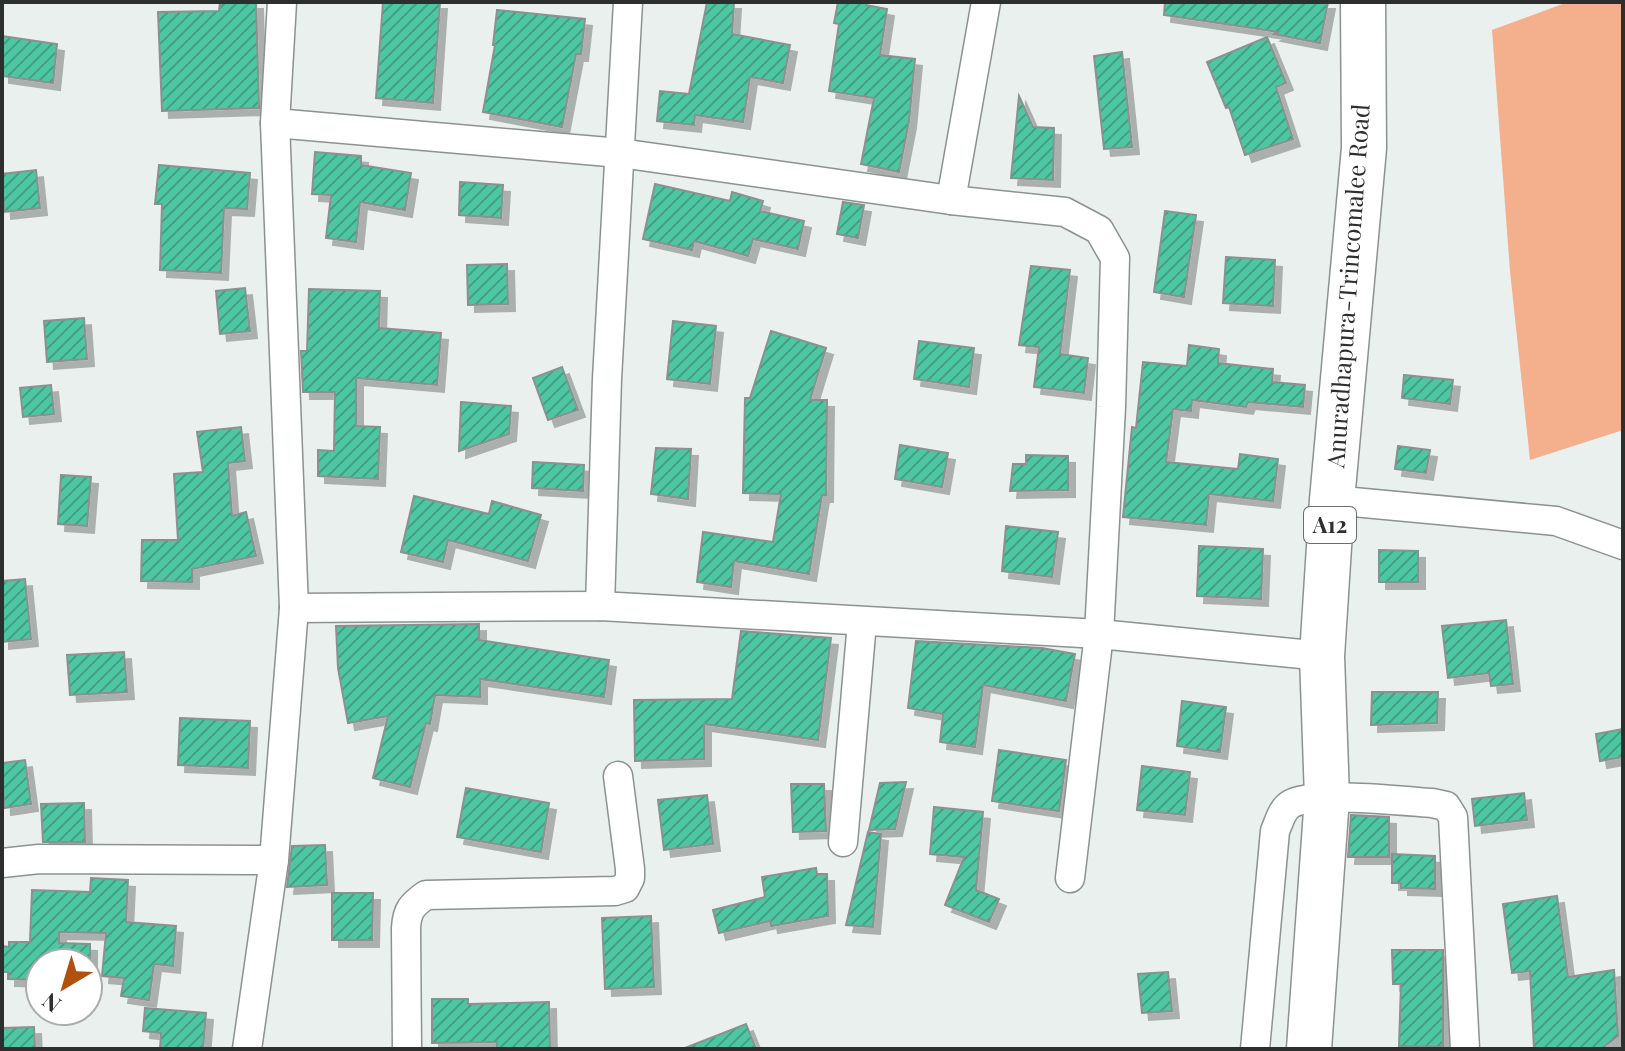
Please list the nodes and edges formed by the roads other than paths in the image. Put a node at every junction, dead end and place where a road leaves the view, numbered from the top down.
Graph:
1 (282, 2) edge
2 (628, 2) edge
3 (986, 2) edge
4 (1363, 2) edge
5 (275, 123) junction
6 (620, 153) junction
7 (951, 200) junction
8 (1332, 500) junction
9 (1623, 545) edge
10 (600, 606) junction
11 (294, 608) junction
12 (862, 622) junction
13 (1099, 634) junction
14 (1322, 656) junction
15 (618, 776) dead end
16 (1327, 797) junction
17 (843, 842) dead end
18 (274, 860) junction
19 (2, 863) edge
20 (1070, 878) dead end
21 (247, 1049) edge
22 (407, 1049) edge
23 (1255, 1049) edge
24 (1309, 1049) edge
25 (1465, 1049) edge

1 - 5 street
2 - 6 street
3 - 7 street
4 - 8 highway, Anuradhapura-Trincomalee Road / A12
5 - 6 street
5 - 11 street
6 - 7 street
6 - 10 street
7 - 13 street
8 - 9 street
8 - 14 highway, Anuradhapura-Trincomalee Road / A12
10 - 11 street
10 - 12 street
11 - 18 street
12 - 13 street
12 - 17 street
13 - 14 street
13 - 20 street
14 - 16 highway, Anuradhapura-Trincomalee Road / A12
15 - 22 street
16 - 23 street
16 - 24 highway, Anuradhapura-Trincomalee Road / A12
16 - 25 street
18 - 19 street
18 - 21 street

